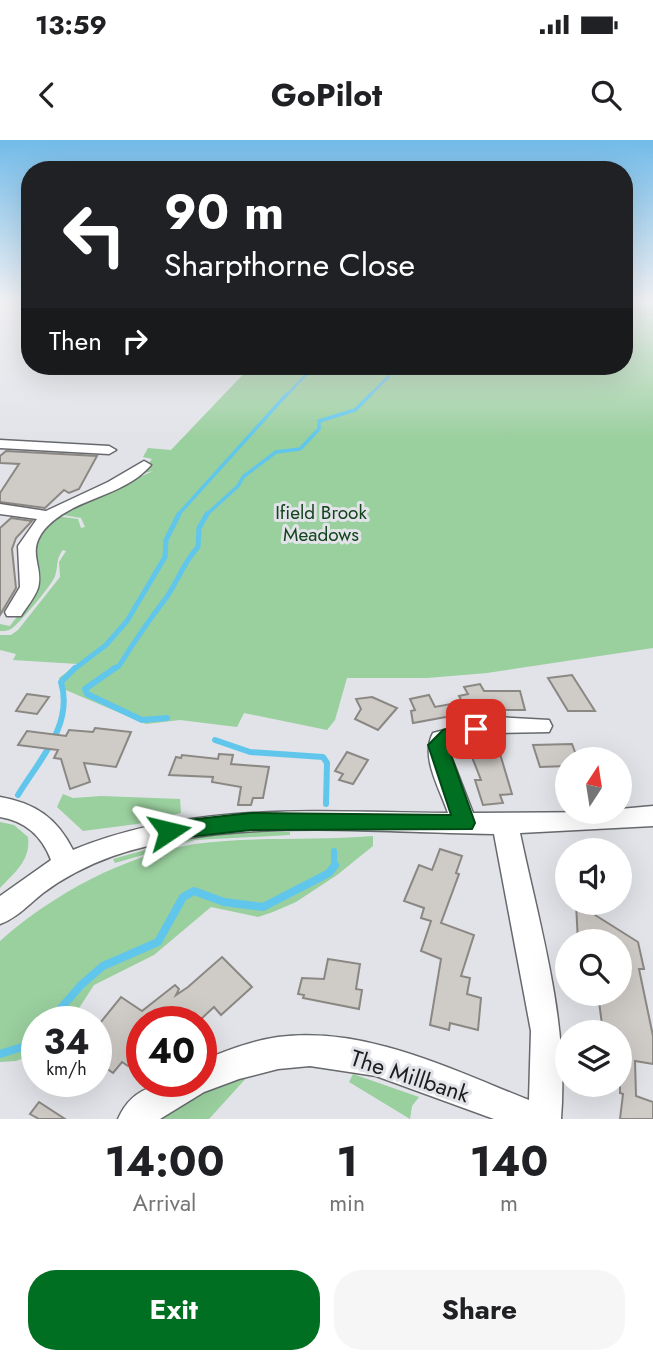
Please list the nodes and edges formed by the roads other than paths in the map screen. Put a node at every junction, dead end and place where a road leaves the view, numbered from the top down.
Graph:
1 (0, 444) edge
2 (109, 450) dead end
3 (144, 465) dead end
4 (0, 509) edge
5 (48, 516) junction
6 (14, 612) dead end
7 (541, 726) dead end
8 (0, 807) edge
9 (653, 816) edge
10 (464, 823) junction
11 (505, 824) junction
12 (66, 864) junction
13 (0, 912) edge
14 (217, 1070) edge
15 (165, 1097) edge
16 (135, 1119) edge
17 (535, 1119) edge
18 (544, 1119) edge

1 - 2 street
3 - 5 street
4 - 5 street
5 - 6 street
7 - 10 street
8 - 12 street
9 - 11 street
10 - 11 street
10 - 12 street
11 - 18 street
12 - 13 street
14 - 17 street, The Millbank
15 - 16 street

